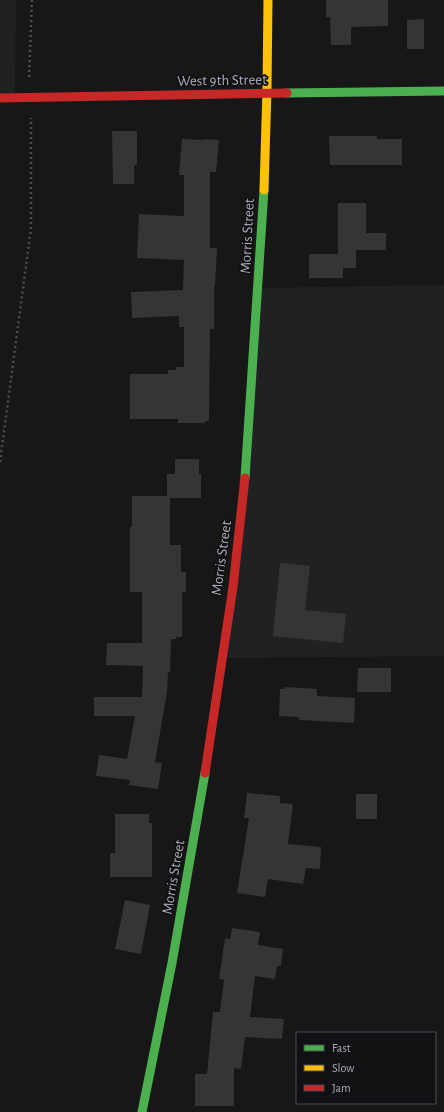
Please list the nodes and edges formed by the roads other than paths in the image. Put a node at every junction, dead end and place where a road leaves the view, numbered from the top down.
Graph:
1 (268, 0) edge
2 (444, 91) edge
3 (268, 93) junction
4 (0, 98) edge
5 (142, 1112) edge

1 - 3 street, Morris Street
2 - 3 street, West 9th Street
3 - 4 street, West 9th Street
3 - 5 street, Morris Street

